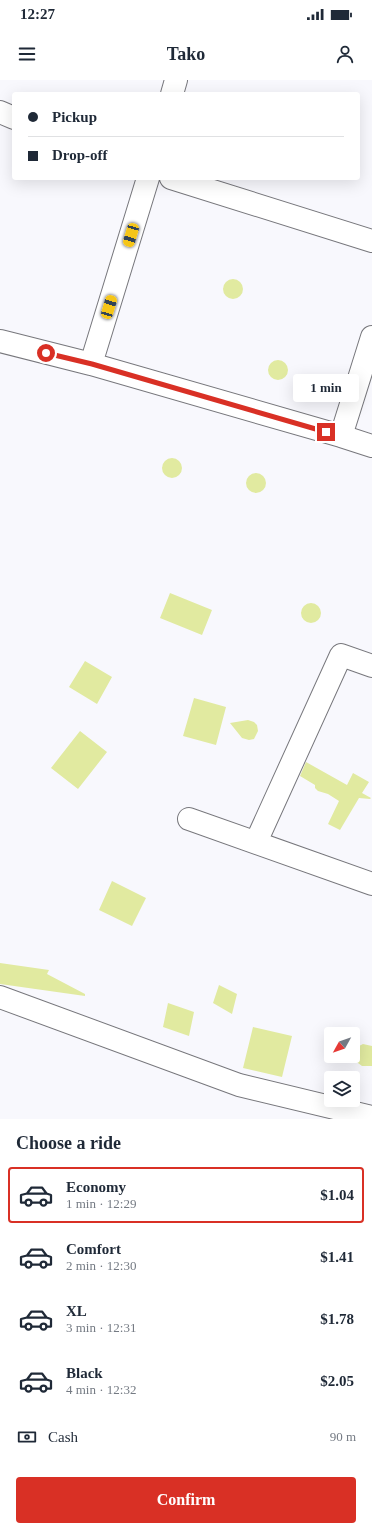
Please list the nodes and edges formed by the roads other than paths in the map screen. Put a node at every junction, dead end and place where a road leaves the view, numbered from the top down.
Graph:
1 (176, 80) edge
2 (173, 92) edge
3 (0, 112) edge
4 (12, 117) edge
5 (147, 180) edge
6 (177, 180) edge
7 (372, 241) edge
8 (372, 337) edge
9 (0, 341) edge
10 (92, 364) junction
11 (341, 436) junction
12 (372, 446) edge
13 (372, 666) edge
14 (189, 819) dead end
15 (256, 842) junction
16 (372, 884) edge
17 (0, 997) edge
18 (372, 1117) edge

1 - 2 street
3 - 4 street
5 - 10 street
6 - 7 street
8 - 11 street
9 - 10 street
10 - 11 street
11 - 12 street
13 - 15 street
14 - 15 street
15 - 16 street
17 - 18 street

